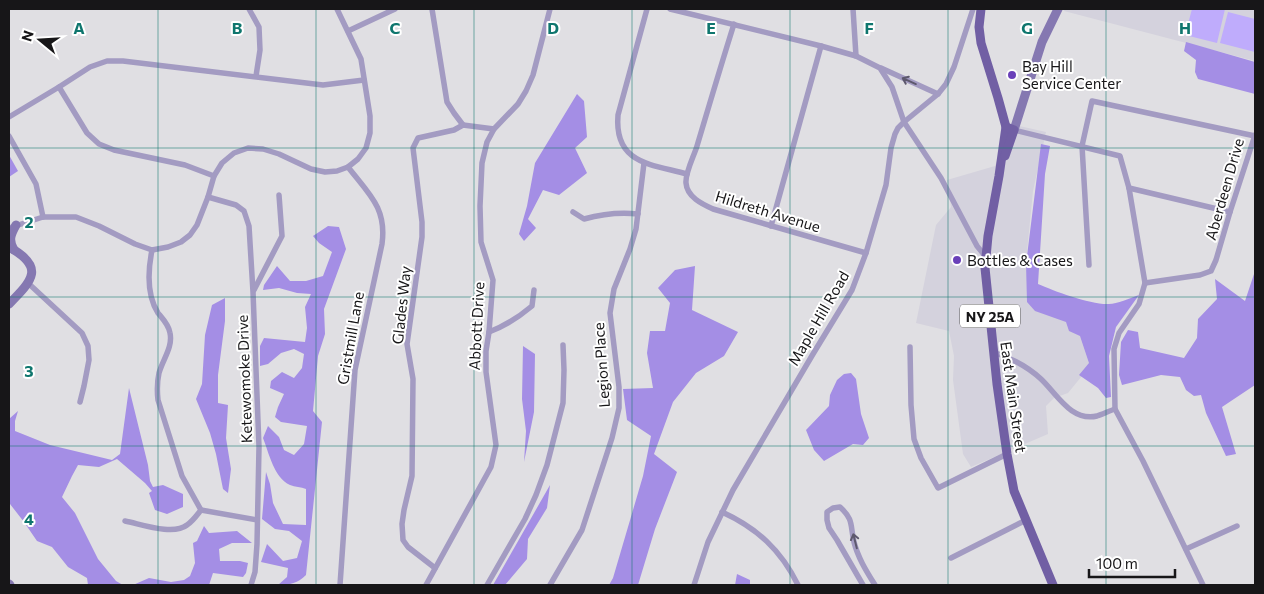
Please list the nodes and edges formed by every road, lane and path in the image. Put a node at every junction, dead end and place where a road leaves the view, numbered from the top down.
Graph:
1 (249, 9) edge
2 (337, 9) edge
3 (395, 9) edge
4 (432, 9) edge
5 (550, 9) edge
6 (647, 9) edge
7 (670, 9) edge
8 (853, 9) edge
9 (973, 9) edge
10 (981, 9) edge
11 (1058, 9) edge
12 (734, 24) junction
13 (348, 31) junction
14 (821, 46) junction
15 (856, 56) junction
16 (880, 68) junction
17 (256, 76) junction
18 (364, 80) junction
19 (59, 88) junction
20 (938, 94) junction
21 (9, 117) edge
22 (904, 122) junction
23 (464, 125) junction
24 (1010, 128) junction
25 (494, 129) junction
26 (1255, 135) edge
27 (9, 136) edge
28 (1082, 146) junction
29 (644, 163) junction
30 (348, 168) junction
31 (687, 174) junction
32 (214, 176) junction
33 (1129, 188) junction
34 (279, 195) dead end
35 (208, 197) junction
36 (572, 212) dead end
37 (1230, 212) junction
38 (638, 214) junction
39 (44, 218) junction
40 (771, 226) junction
41 (11, 227) edge
42 (11, 248) edge
43 (152, 250) junction
44 (866, 253) junction
45 (986, 257) junction
46 (1089, 265) dead end
47 (28, 283) junction
48 (1145, 283) junction
49 (534, 290) dead end
50 (253, 292) junction
51 (9, 304) edge
52 (489, 332) junction
53 (563, 345) dead end
54 (910, 346) dead end
55 (993, 352) junction
56 (80, 402) dead end
57 (1115, 409) junction
58 (1007, 454) junction
59 (201, 510) junction
60 (722, 512) junction
61 (257, 520) junction
62 (1026, 520) junction
63 (125, 521) dead end
64 (1237, 526) dead end
65 (1186, 549) junction
66 (951, 558) dead end
67 (435, 568) junction
68 (251, 585) edge
69 (340, 585) edge
70 (426, 585) edge
71 (487, 585) edge
72 (550, 585) edge
73 (694, 585) edge
74 (798, 585) edge
75 (863, 585) edge
76 (875, 585) edge
77 (1053, 585) edge
78 (1203, 585) edge

1 - 17 street
2 - 13 street
3 - 13 street
4 - 23 street
5 - 25 street, Abbott Drive
6 - 29 street
7 - 12 street
8 - 15 street
9 - 20 street, Maple Hill Road
10 - 24 main road, East Main Street
11 - 24 main road
12 - 14 street
12 - 31 street
13 - 18 street
14 - 15 street
14 - 40 street
15 - 16 street
20 -> 16 street
16 - 22 street
17 - 18 street
17 - 19 street
18 - 30 street
19 - 21 street
19 - 32 street
20 - 22 street, Maple Hill Road
22 - 44 street, Maple Hill Road
22 - 45 street
23 - 25 street, Glades Way
23 - 67 street, Glades Way
24 - 28 street
24 - 45 main road, East Main Street / NY 25A
25 - 52 street, Abbott Drive
26 - 28 street, Aberdeen Drive
26 - 37 street, Aberdeen Drive
27 - 39 street
28 - 33 street
28 - 46 street
29 - 31 street
29 - 38 street, Legion Place
30 - 32 street
30 - 69 street, Gristmill Lane
31 - 40 street, Hildreth Avenue
32 - 35 street
33 - 37 street
33 - 48 street
34 - 50 street
35 - 43 street
35 - 50 street, Ketewomoke Drive
36 - 38 street
37 - 48 street, Aberdeen Drive
38 - 72 street, Legion Place
39 - 41 street
39 - 43 street
40 - 44 street, Hildreth Avenue
41 - 42 main road
42 - 47 main road
43 - 59 street
44 - 60 street, Maple Hill Road
45 - 55 main road, East Main Street / NY 25A
47 - 51 main road
47 - 56 street
48 - 57 street
49 - 52 street
50 - 61 street, Ketewomoke Drive
52 - 67 street, Abbott Drive
53 - 71 street
54 - 58 street
55 - 57 street
55 - 58 main road, East Main Street / NY 25A
57 - 65 street
58 - 62 main road, East Main Street / NY 25A
59 - 61 street
59 - 63 street
60 - 73 street, Maple Hill Road
60 - 74 street
61 - 68 street, Ketewomoke Drive
62 - 66 street
62 - 77 main road, East Main Street / NY 25A
64 - 65 street
65 - 78 street
67 - 70 street, Abbott Drive
76 -> 75 street

